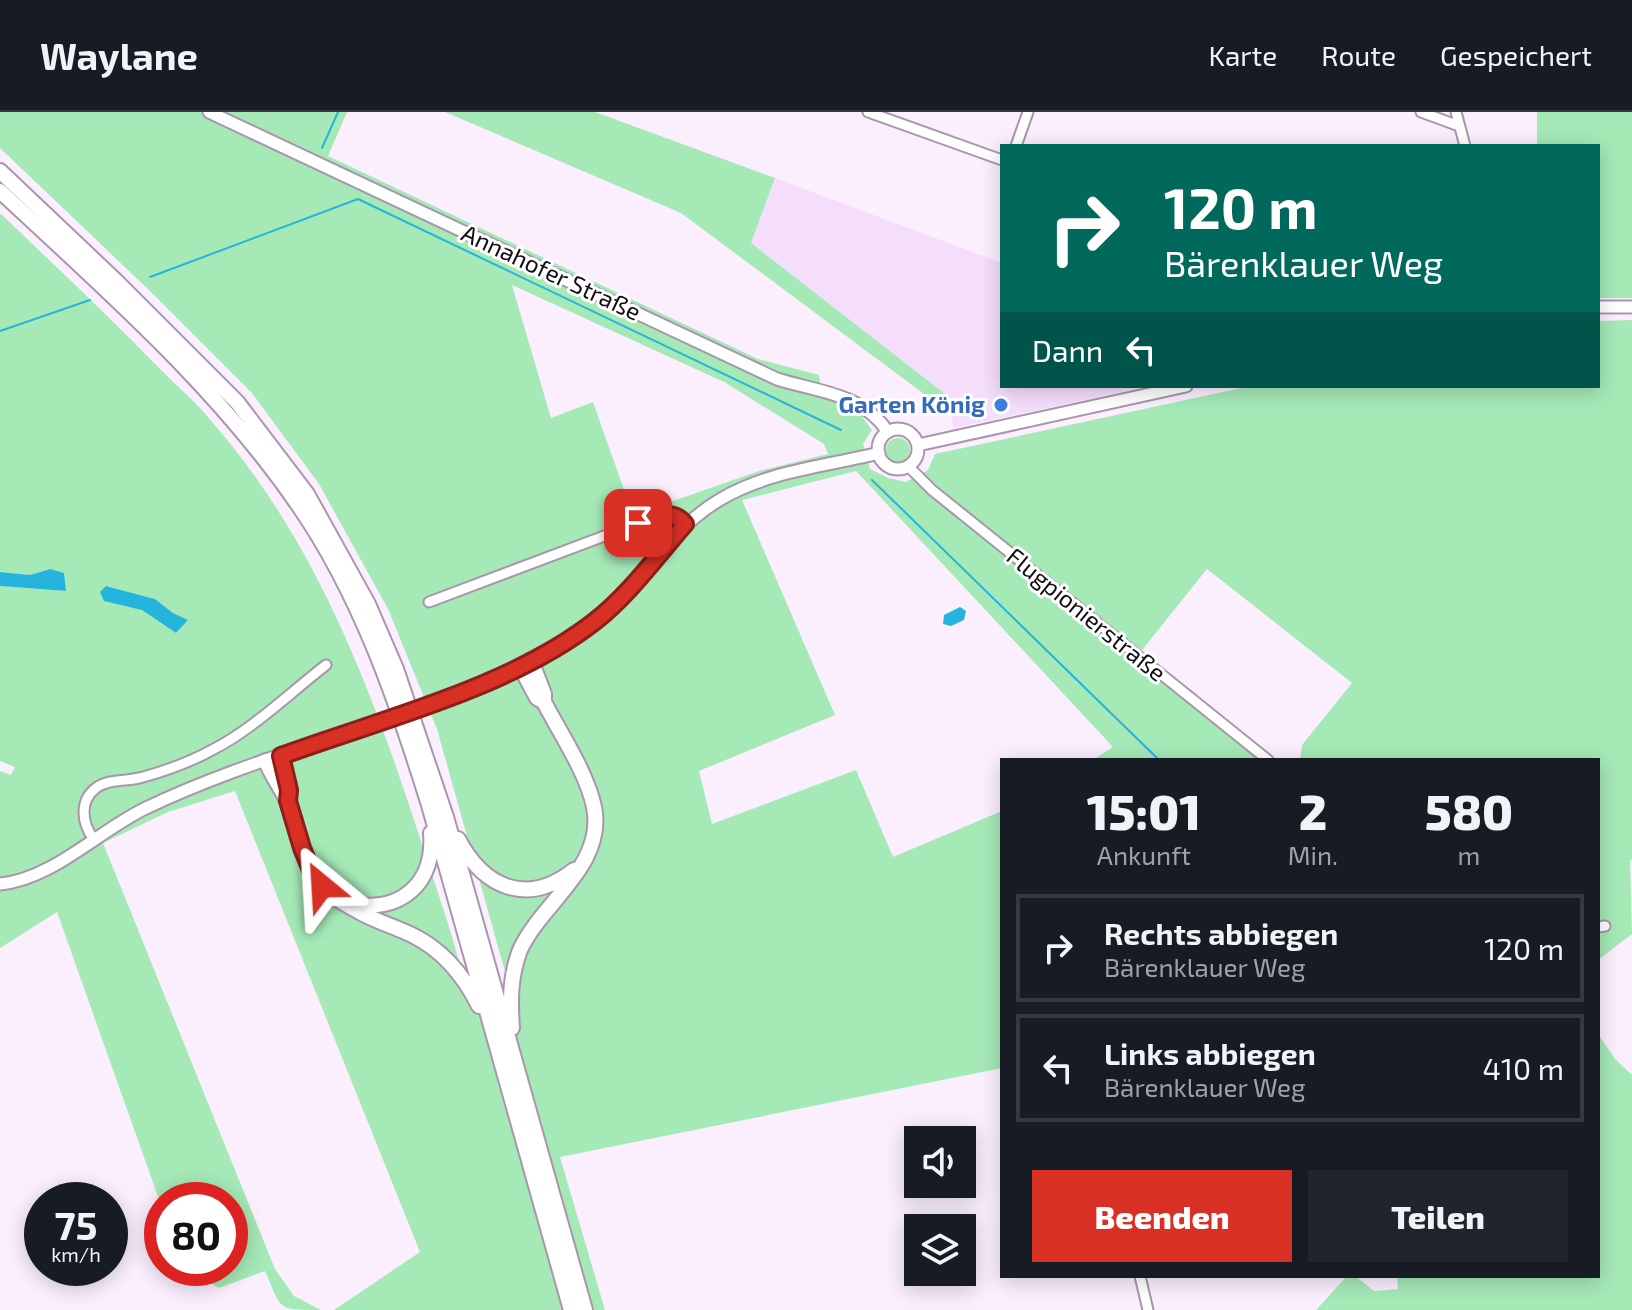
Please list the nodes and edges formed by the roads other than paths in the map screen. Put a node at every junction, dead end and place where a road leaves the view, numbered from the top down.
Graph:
1 (209, 112) edge
2 (868, 112) edge
3 (1028, 112) edge
4 (1421, 112) edge
5 (1456, 112) edge
6 (1459, 126) junction
7 (1017, 144) edge
8 (1464, 144) edge
9 (1000, 159) edge
10 (0, 171) edge
11 (0, 191) edge
12 (1600, 307) edge
13 (1632, 307) edge
14 (1177, 388) edge
15 (888, 432) junction
16 (918, 445) junction
17 (879, 453) junction
18 (908, 466) junction
19 (685, 524) junction
20 (429, 602) dead end
21 (326, 665) dead end
22 (526, 666) junction
23 (274, 758) junction
24 (1266, 758) edge
25 (429, 805) junction
26 (446, 817) junction
27 (93, 838) junction
28 (580, 865) junction
29 (0, 884) edge
30 (338, 899) junction
31 (496, 1043) junction
32 (514, 1057) junction
33 (1140, 1278) edge
34 (571, 1310) edge
35 (585, 1310) edge
36 (1148, 1310) edge

1 - 15 street, Annahofer Straße
2 - 9 street
3 - 7 street
4 - 6 street
5 - 6 street
6 - 8 street
10 - 26 highway
11 - 25 highway
12 - 13 street
14 - 16 street
15 - 16 street
15 - 17 street
16 - 18 street
17 - 18 street
17 - 19 street
18 - 24 street, Flugpionierstraße
19 - 20 street
19 - 22 street
21 - 27 street
22 - 23 street, bridge
22 - 28 highway
23 - 27 street
23 - 30 highway
25 - 30 highway
25 - 31 highway
26 - 28 highway
26 - 32 highway
27 - 29 street
28 - 32 highway
30 - 31 highway
31 - 34 highway
32 - 35 highway
33 - 36 street

